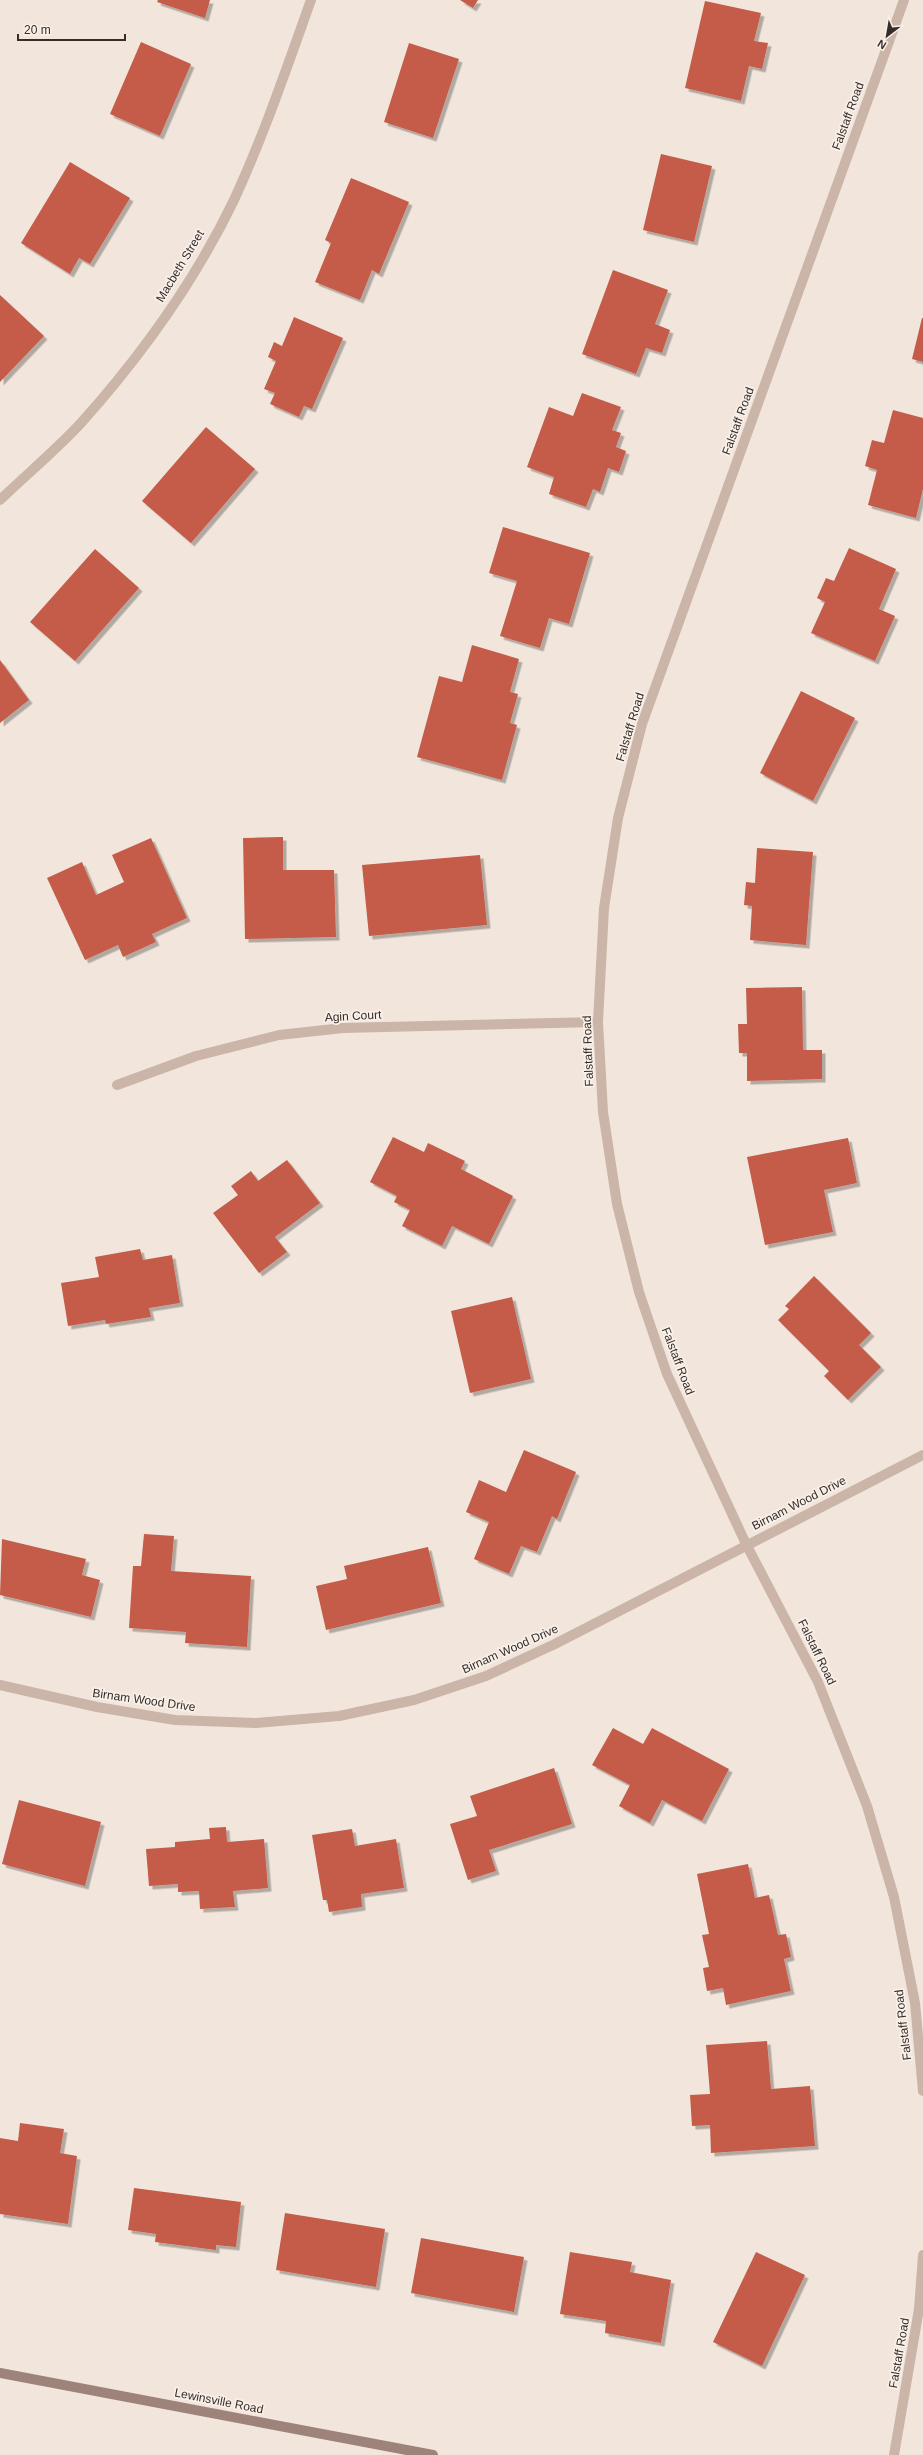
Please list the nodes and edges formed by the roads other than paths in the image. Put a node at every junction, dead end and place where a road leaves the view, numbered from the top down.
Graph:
1 (311, 0) edge
2 (904, 0) edge
3 (0, 500) edge
4 (598, 1022) junction
5 (117, 1085) dead end
6 (923, 1455) edge
7 (746, 1544) junction
8 (0, 1685) edge
9 (919, 2002) edge
10 (923, 2091) edge
11 (923, 2256) edge
12 (0, 2373) edge
13 (433, 2455) edge
14 (894, 2455) edge

1 - 3 street, Macbeth Street
2 - 4 street, Falstaff Road
4 - 5 street, Agin Court
4 - 7 street, Falstaff Road
6 - 7 street, Birnam Wood Drive
7 - 8 street, Birnam Wood Drive
7 - 9 street, Falstaff Road
9 - 10 street, Falstaff Road
11 - 14 street, Falstaff Road
12 - 13 main road, Lewinsville Road

